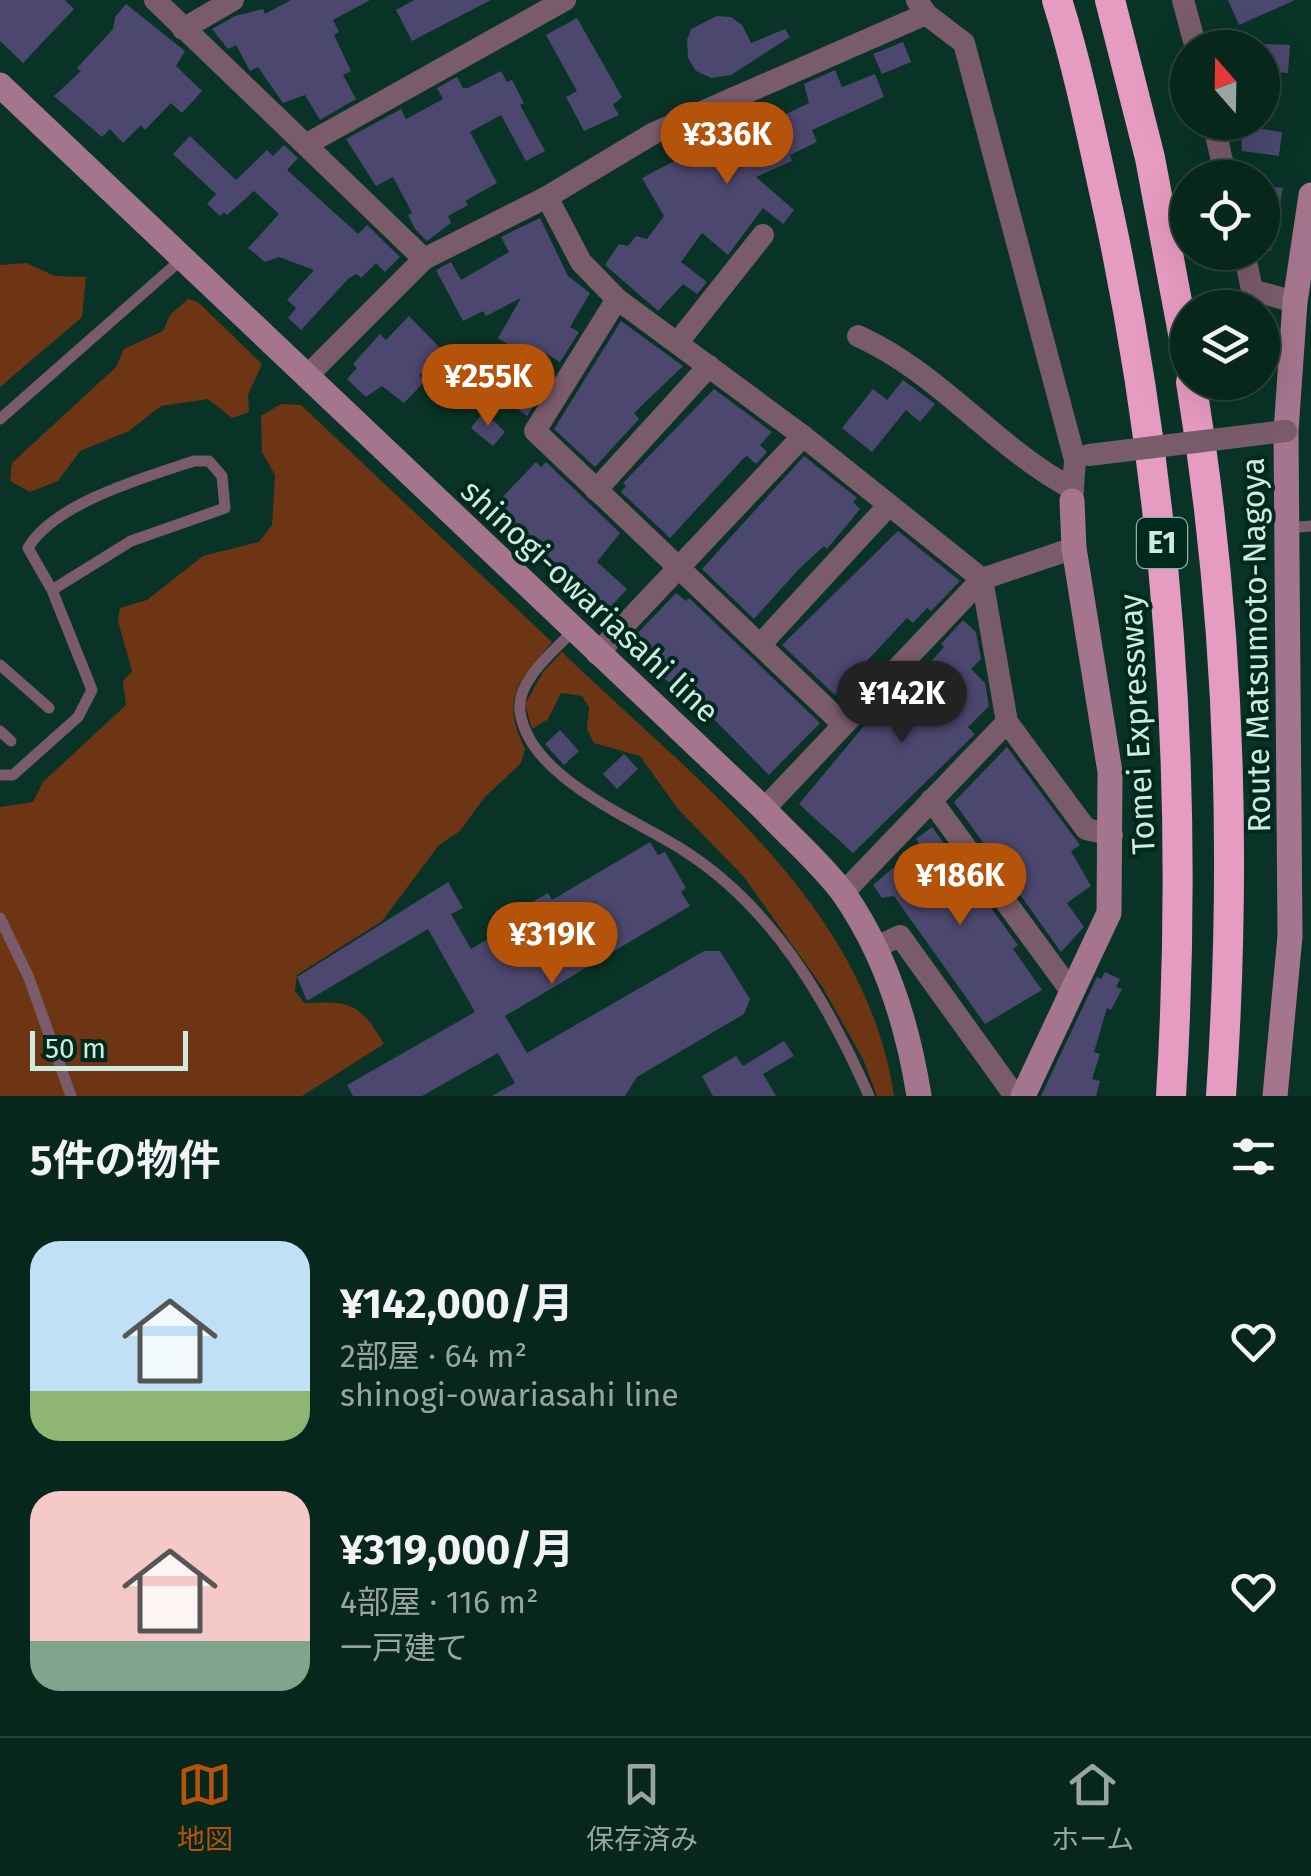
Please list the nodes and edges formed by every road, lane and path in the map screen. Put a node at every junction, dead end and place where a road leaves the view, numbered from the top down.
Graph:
1 (155, 0) edge
2 (233, 0) edge
3 (565, 0) edge
4 (1057, 0) edge
5 (1110, 0) edge
6 (1183, 0) edge
7 (921, 7) edge
8 (183, 29) junction
9 (1191, 30) edge
10 (0, 85) edge
11 (307, 144) junction
12 (1311, 195) edge
13 (547, 197) junction
14 (764, 235) dead end
15 (183, 258) junction
16 (424, 258) junction
17 (1248, 270) edge
18 (1175, 290) edge
19 (616, 299) junction
20 (1296, 302) junction
21 (858, 336) dead end
22 (678, 342) junction
23 (709, 366) junction
24 (306, 377) junction
25 (1193, 400) edge
26 (0, 419) edge
27 (1286, 431) junction
28 (802, 436) junction
29 (1082, 458) junction
30 (596, 490) junction
31 (1072, 495) junction
32 (889, 505) junction
33 (1299, 528) edge
34 (1074, 548) junction
35 (678, 568) junction
36 (982, 579) junction
37 (52, 590) junction
38 (572, 631) junction
39 (760, 645) junction
40 (597, 654) junction
41 (0, 665) edge
42 (49, 708) dead end
43 (1007, 722) junction
44 (843, 724) junction
45 (0, 731) edge
46 (10, 741) dead end
47 (0, 775) edge
48 (931, 800) junction
49 (764, 809) junction
50 (1112, 835) junction
51 (843, 892) junction
52 (0, 918) edge
53 (876, 947) junction
54 (1071, 990) junction
55 (71, 1096) edge
56 (870, 1096) edge
57 (919, 1096) edge
58 (1019, 1096) edge
59 (1171, 1096) edge
60 (1221, 1096) edge
61 (1275, 1096) edge

1 - 8 street
2 - 8 street
3 - 11 street
4 - 59 highway, Tomei Expressway / E1
5 - 18 highway
6 - 9 street
7 - 13 street
7 - 29 street
8 - 11 street
10 - 15 main road, shinogi-owariasahi line
11 - 16 street
12 - 20 main road, Route Matsumoto-Nagoya
13 - 16 street
13 - 19 street
14 - 22 street
15 - 24 main road, shinogi-owariasahi line
15 - 26 lane
16 - 24 street
17 - 20 street
19 - 22 street
19 - 30 street
20 - 27 main road, Route Matsumoto-Nagoya
21 - 31 street
22 - 23 street
23 - 28 street
23 - 30 street
24 - 38 main road, shinogi-owariasahi line
25 - 60 highway, E1
27 - 29 street, bridge
27 - 33 main road, Route Matsumoto-Nagoya
28 - 32 street
28 - 35 street
29 - 31 street
30 - 35 street
31 - 34 main road
32 - 36 street
32 - 39 street
33 - 61 main road, Route Matsumoto-Nagoya
34 - 36 street
34 - 50 main road
35 - 39 street
35 - 40 street
36 - 43 street
36 - 44 street
37 - 37 lane
37 - 47 lane
38 - 40 main road, shinogi-owariasahi line
38 - 56 lane
39 - 44 street
40 - 49 main road, shinogi-owariasahi line
41 - 42 lane
43 - 48 street
43 - 50 street
44 - 49 street
45 - 46 lane
48 - 51 street
48 - 54 street
49 - 51 main road, shinogi-owariasahi line
50 - 54 main road
51 - 53 main road, shinogi-owariasahi line
52 - 55 lane
53 - 57 main road, shinogi-owariasahi line
53 - 58 street
54 - 58 main road

